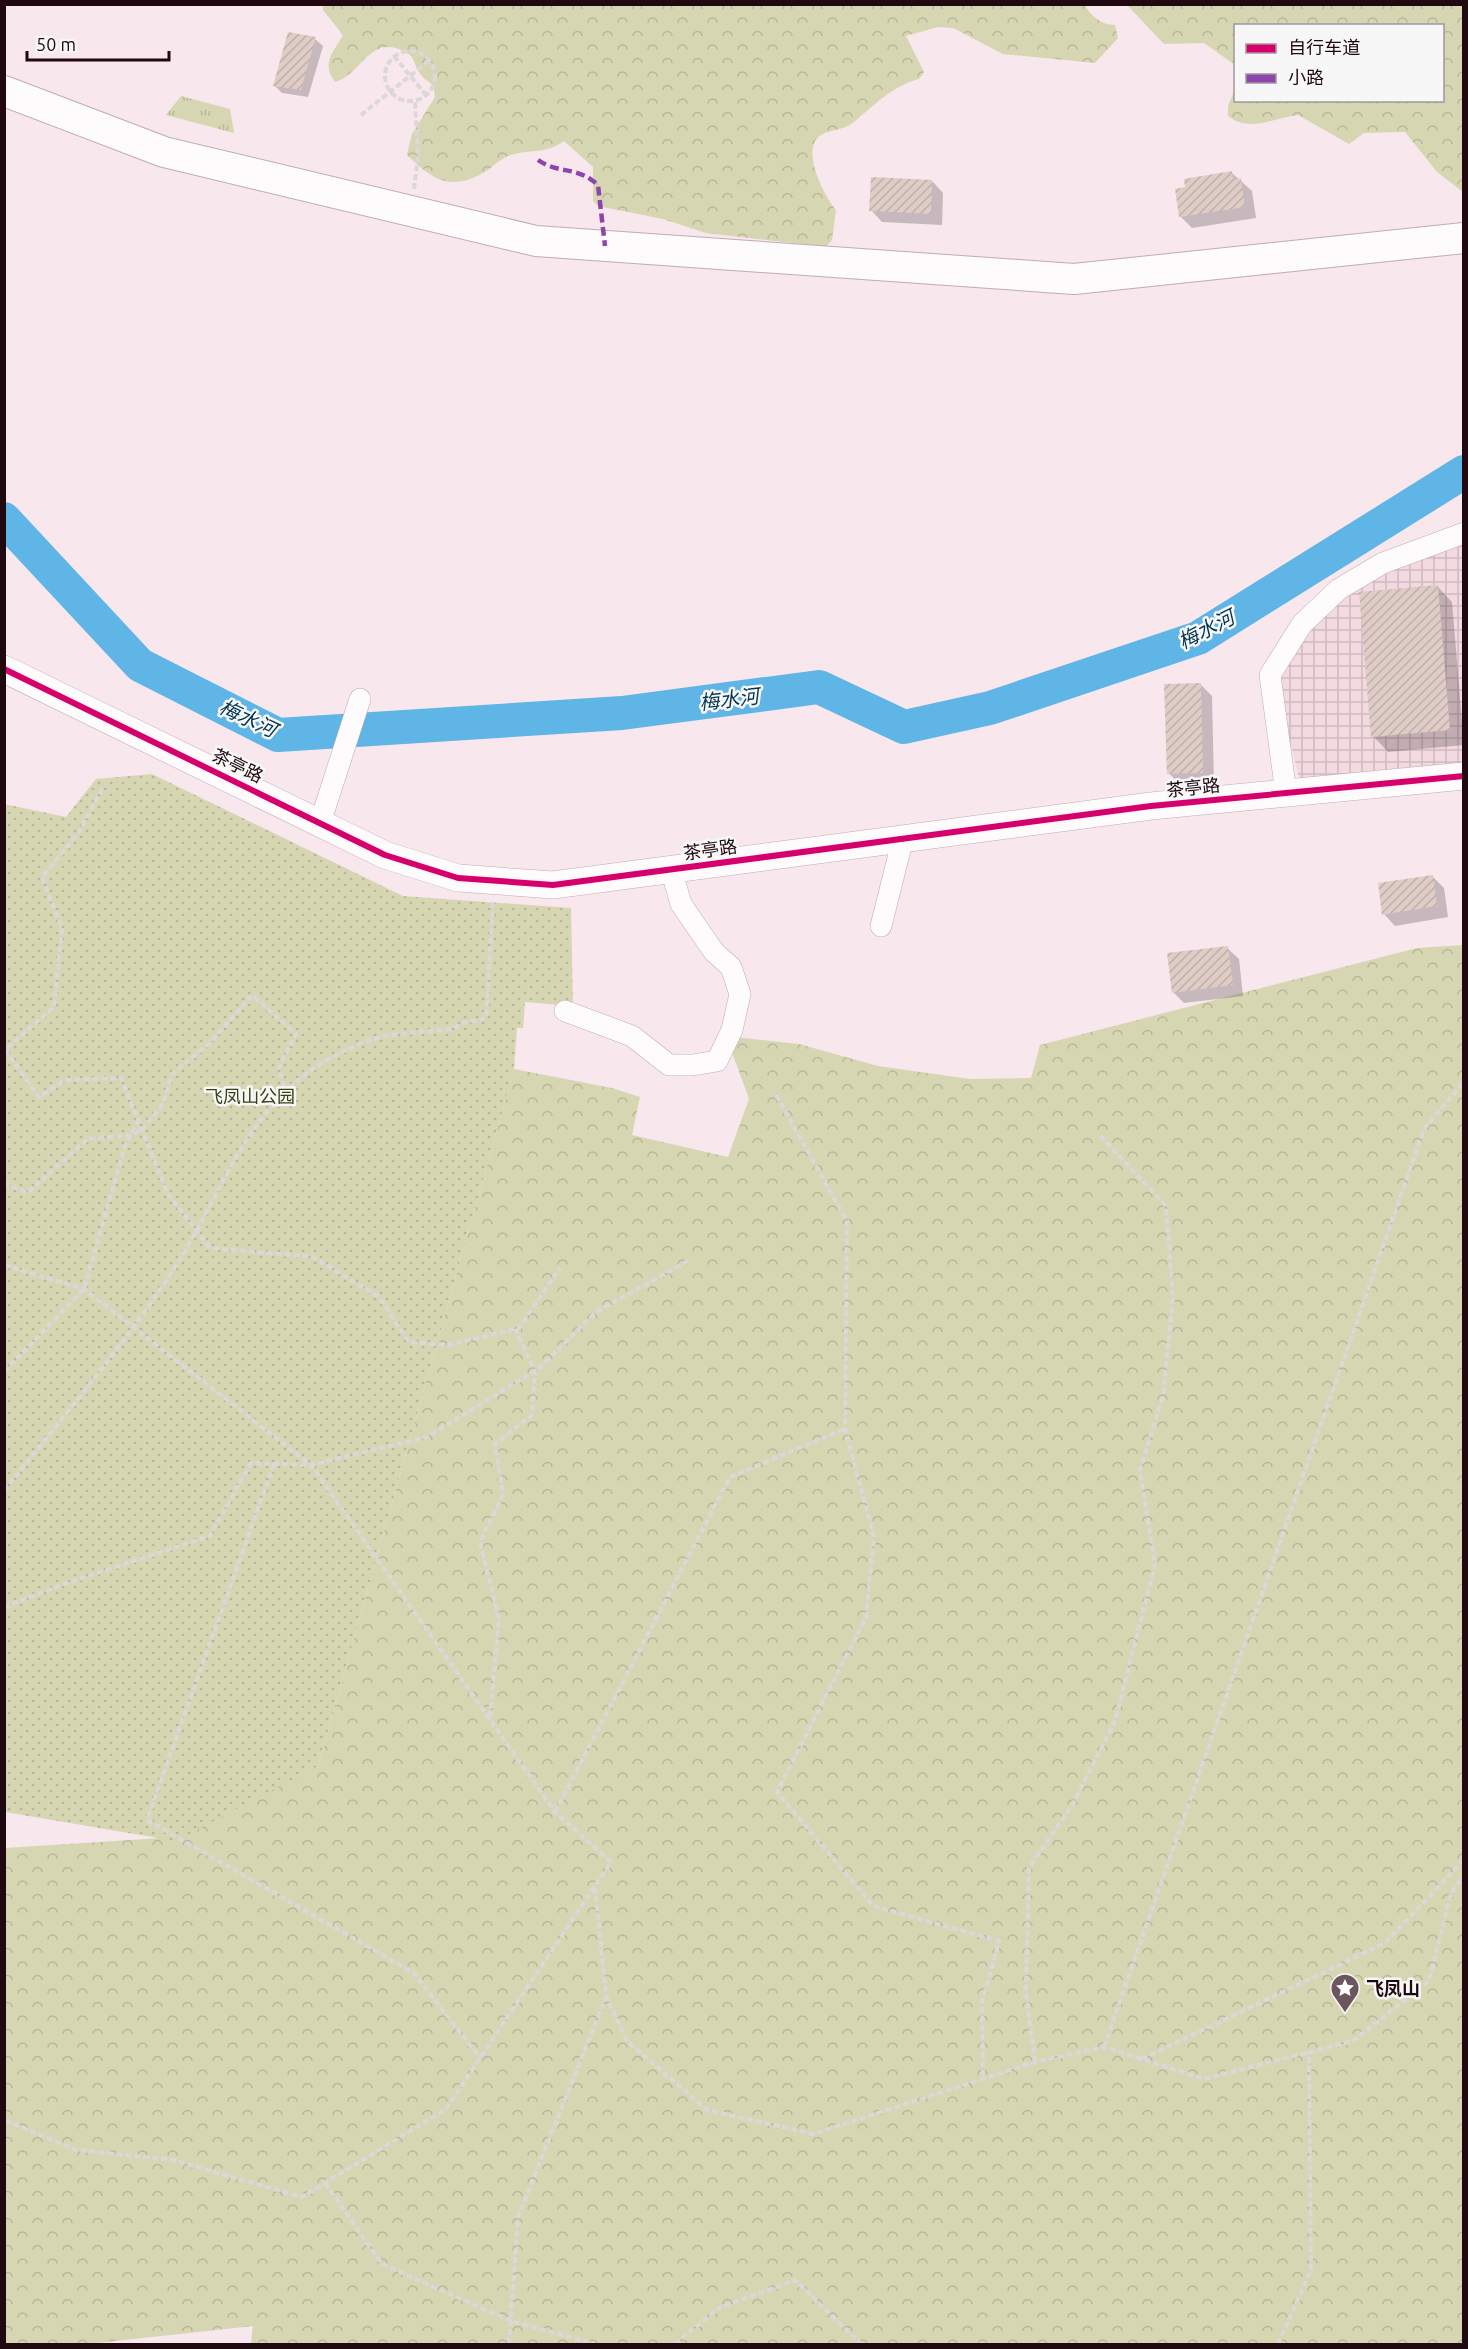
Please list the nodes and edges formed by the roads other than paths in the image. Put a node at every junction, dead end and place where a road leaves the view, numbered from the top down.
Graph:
1 (4, 91) edge
2 (1464, 238) edge
3 (1464, 533) edge
4 (4, 669) edge
5 (360, 699) dead end
6 (1464, 776) edge
7 (1286, 793) junction
8 (320, 823) junction
9 (903, 838) junction
10 (671, 869) junction
11 (881, 926) dead end
12 (565, 1011) dead end

1 - 2 main road
3 - 7 street
4 - 8 street, 茶亭路
5 - 8 street
6 - 7 street, 茶亭路
7 - 9 street, 茶亭路
8 - 10 street, 茶亭路
9 - 10 street, 茶亭路
9 - 11 street
10 - 12 street

